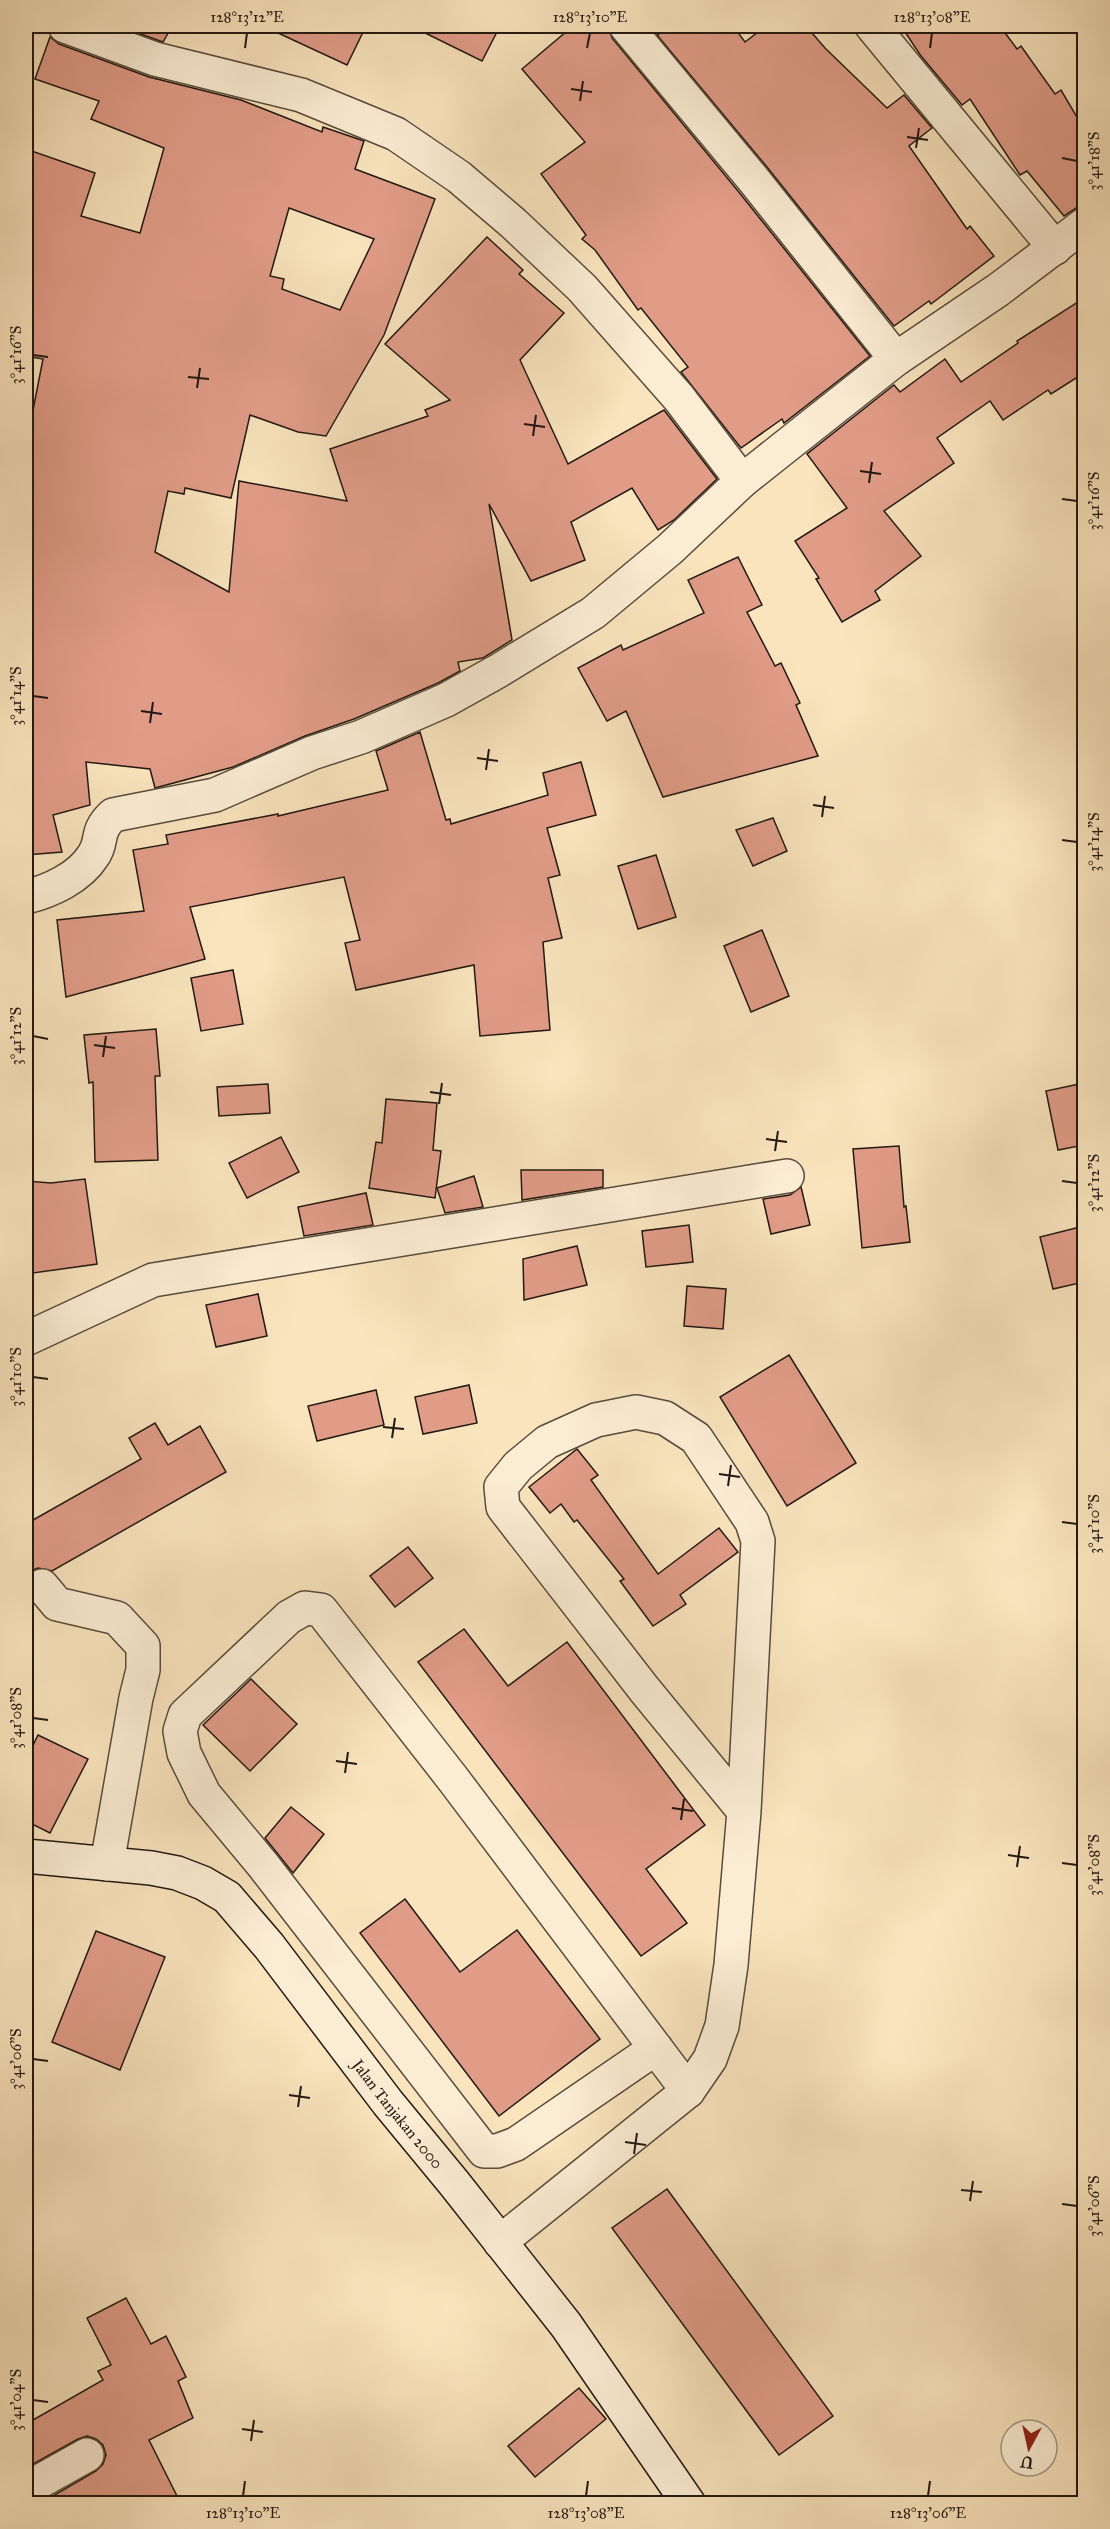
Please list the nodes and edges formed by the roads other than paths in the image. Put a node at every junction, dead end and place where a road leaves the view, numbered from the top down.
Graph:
1 (65, 26) edge
2 (626, 26) edge
3 (872, 26) edge
4 (1084, 225) edge
5 (1054, 248) junction
6 (896, 359) junction
7 (742, 481) junction
8 (26, 897) edge
9 (787, 1176) dead end
10 (26, 1339) edge
11 (42, 1586) dead end
12 (744, 1811) junction
13 (26, 1856) edge
14 (107, 1864) junction
15 (656, 2048) junction
16 (688, 2091) junction
17 (500, 2242) junction
18 (87, 2455) dead end
19 (26, 2489) edge
20 (689, 2504) edge

1 - 7 street
2 - 6 street
3 - 5 street
4 - 5 street
5 - 6 street
6 - 7 street
7 - 8 street
9 - 10 street
11 - 14 street
12 - 12 street
12 - 16 street
13 - 14 street, Jalan Tanjakan 2000
14 - 17 street, Jalan Tanjakan 2000
15 - 15 street
15 - 16 street
16 - 17 street
17 - 20 street, Jalan Tanjakan 2000
18 - 19 street

